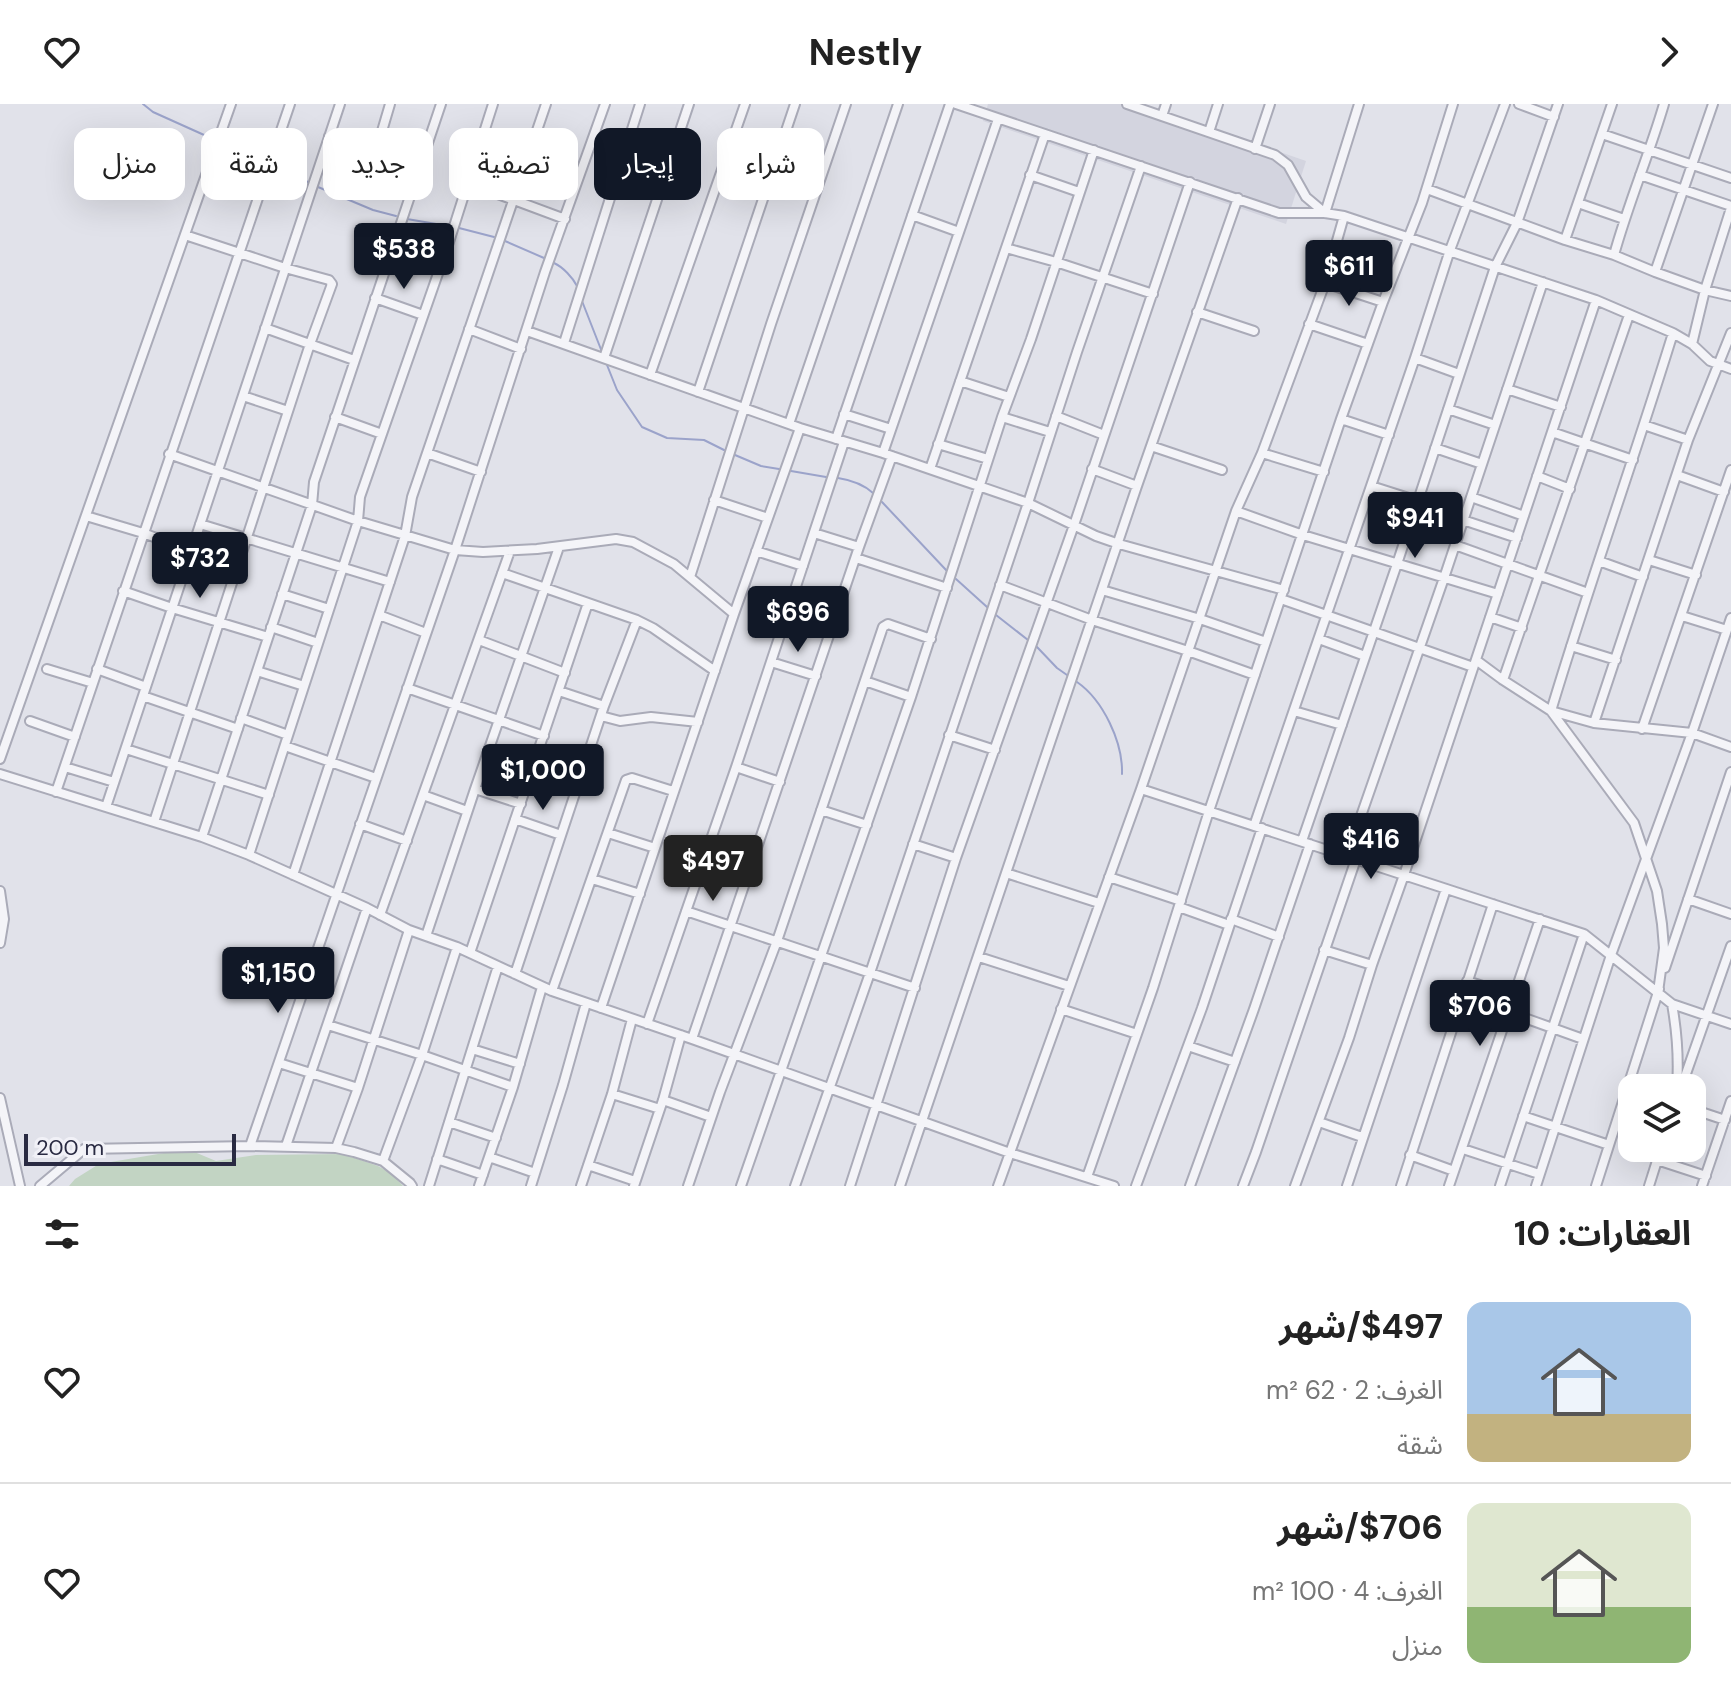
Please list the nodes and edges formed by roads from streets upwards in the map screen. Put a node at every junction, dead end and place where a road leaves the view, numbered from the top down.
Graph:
1 (231, 104) edge
2 (290, 104) edge
3 (340, 104) edge
4 (390, 104) edge
5 (441, 104) edge
6 (493, 104) edge
7 (546, 104) edge
8 (605, 104) edge
9 (640, 104) edge
10 (689, 104) edge
11 (745, 104) edge
12 (795, 104) edge
13 (846, 104) edge
14 (898, 104) edge
15 (953, 104) edge
16 (1127, 104) edge
17 (1166, 104) edge
18 (1218, 104) edge
19 (1270, 104) edge
20 (1359, 104) edge
21 (1453, 104) edge
22 (1505, 104) edge
23 (1519, 104) edge
24 (1558, 104) edge
25 (1612, 104) edge
26 (1664, 104) edge
27 (1713, 104) edge
28 (1162, 116) junction
29 (1554, 117) junction
30 (998, 119) junction
31 (332, 128) edge
32 (383, 128) edge
33 (485, 128) edge
34 (538, 128) edge
35 (1209, 132) junction
36 (1045, 134) junction
37 (1602, 134) junction
38 (1255, 149) junction
39 (1094, 150) junction
40 (1650, 150) junction
41 (323, 154) edge
42 (1693, 165) junction
43 (1141, 166) junction
44 (1030, 175) junction
45 (1640, 175) junction
46 (1731, 178) edge
47 (1190, 182) junction
48 (1427, 189) junction
49 (1684, 190) junction
50 (1079, 192) junction
51 (1238, 198) junction
52 (462, 200) edge
53 (513, 200) edge
54 (516, 200) edge
55 (1578, 203) junction
56 (1468, 204) junction
57 (1731, 207) edge
58 (1325, 213) junction
59 (912, 215) junction
60 (1344, 216) junction
61 (565, 219) junction
62 (1624, 219) junction
63 (1517, 223) junction
64 (959, 232) junction
65 (185, 235) junction
66 (1409, 238) junction
67 (1565, 240) junction
68 (1006, 248) junction
69 (1450, 250) junction
70 (240, 253) junction
71 (1614, 255) junction
72 (1056, 262) junction
73 (1495, 267) junction
74 (285, 268) junction
75 (1655, 272) junction
76 (1103, 278) junction
77 (1543, 282) junction
78 (1325, 283) junction
79 (1705, 290) junction
80 (1153, 294) junction
81 (1731, 296) edge
82 (375, 298) junction
83 (1596, 300) junction
84 (1383, 302) junction
85 (1197, 312) junction
86 (423, 315) junction
87 (1629, 315) junction
88 (1309, 324) junction
89 (265, 328) junction
90 (469, 329) junction
91 (527, 331) junction
92 (1254, 331) dead end
93 (1673, 333) junction
94 (1731, 333) edge
95 (564, 343) junction
96 (310, 344) junction
97 (1368, 344) junction
98 (1692, 344) junction
99 (521, 349) junction
100 (604, 358) junction
101 (1415, 358) junction
102 (354, 360) junction
103 (1717, 365) junction
104 (1731, 369) edge
105 (1459, 374) junction
106 (650, 375) junction
107 (960, 381) junction
108 (1507, 389) junction
109 (698, 392) junction
110 (243, 396) junction
111 (1009, 397) junction
112 (1561, 407) junction
113 (743, 408) junction
114 (1448, 409) junction
115 (288, 411) junction
116 (844, 414) junction
117 (1056, 416) junction
118 (335, 417) junction
119 (1002, 417) junction
120 (1341, 419) junction
121 (789, 424) junction
122 (1495, 425) junction
123 (1644, 425) junction
124 (800, 428) junction
125 (891, 429) junction
126 (1050, 432) junction
127 (1552, 432) junction
128 (382, 434) junction
129 (1104, 435) junction
130 (1389, 435) junction
131 (840, 440) junction
132 (1688, 440) junction
133 (938, 444) junction
134 (1586, 444) junction
135 (1151, 446) junction
136 (1435, 448) junction
137 (427, 453) junction
138 (883, 453) junction
139 (1262, 453) junction
140 (169, 454) junction
141 (892, 456) junction
142 (988, 459) junction
143 (1633, 460) junction
144 (1482, 464) junction
145 (930, 469) junction
146 (1092, 469) junction
147 (1222, 470) dead end
148 (1731, 470) edge
149 (218, 472) junction
150 (481, 472) junction
151 (1324, 472) junction
152 (1677, 475) junction
153 (1537, 476) junction
154 (1137, 486) junction
155 (1371, 486) junction
156 (263, 487) junction
157 (980, 487) junction
158 (1570, 489) junction
159 (1724, 492) junction
160 (1471, 497) junction
161 (714, 500) junction
162 (1418, 501) junction
163 (1028, 503) junction
164 (312, 505) junction
165 (1236, 511) junction
166 (86, 516) junction
167 (1524, 516) junction
168 (768, 518) junction
169 (1463, 520) junction
170 (358, 521) junction
171 (200, 524) junction
172 (1074, 525) junction
173 (143, 533) junction
174 (814, 533) junction
175 (1303, 535) junction
176 (405, 536) junction
177 (247, 538) junction
178 (1517, 538) junction
179 (1119, 544) junction
180 (1455, 545) junction
181 (559, 547) junction
182 (859, 547) junction
183 (1349, 549) junction
184 (455, 550) junction
185 (191, 551) junction
186 (510, 551) junction
187 (756, 551) junction
188 (296, 552) junction
189 (856, 558) junction
190 (1649, 560) junction
191 (1599, 561) junction
192 (1397, 564) junction
193 (1508, 564) junction
194 (803, 566) junction
195 (343, 567) junction
196 (1217, 570) junction
197 (502, 573) junction
198 (1696, 575) junction
199 (690, 577) junction
200 (1540, 577) junction
201 (1643, 577) junction
202 (1444, 578) junction
203 (390, 582) junction
204 (1000, 585) junction
205 (545, 588) junction
206 (947, 588) junction
207 (1102, 590) junction
208 (123, 591) junction
209 (1588, 593) junction
210 (282, 594) junction
211 (1498, 594) junction
212 (1282, 595) junction
213 (1047, 602) junction
214 (588, 603) junction
215 (172, 608) junction
216 (329, 609) junction
217 (734, 614) junction
218 (379, 615) junction
219 (1327, 615) junction
220 (1682, 616) junction
221 (1490, 617) junction
222 (1731, 618) edge
223 (1200, 619) junction
224 (637, 620) junction
225 (1092, 620) junction
226 (219, 622) junction
227 (271, 627) junction
228 (1522, 628) junction
229 (1727, 630) junction
230 (1374, 632) junction
231 (426, 633) junction
232 (268, 637) junction
233 (931, 639) junction
234 (1319, 639) junction
235 (479, 640) junction
236 (1266, 642) junction
237 (318, 643) junction
238 (1571, 646) junction
239 (1419, 649) junction
240 (1188, 651) junction
241 (1365, 656) junction
242 (521, 657) junction
243 (1616, 660) junction
244 (771, 662) junction
245 (1475, 664) junction
246 (47, 669) dead end
247 (97, 669) junction
248 (257, 671) junction
249 (715, 671) junction
250 (565, 673) junction
251 (1255, 675) junction
252 (816, 676) junction
253 (1503, 680) junction
254 (865, 681) junction
255 (93, 683) junction
256 (304, 686) junction
257 (407, 688) junction
258 (145, 691) junction
259 (559, 691) junction
260 (911, 697) junction
261 (455, 706) junction
262 (604, 706) junction
263 (1294, 711) junction
264 (1551, 711) junction
265 (190, 713) junction
266 (601, 716) junction
267 (241, 718) junction
268 (499, 720) junction
269 (30, 721) dead end
270 (698, 722) junction
271 (1594, 723) junction
272 (1342, 725) junction
273 (238, 729) junction
274 (1642, 729) junction
275 (1692, 733) junction
276 (288, 735) junction
277 (949, 735) junction
278 (544, 736) junction
279 (75, 737) junction
280 (285, 746) junction
281 (1731, 747) edge
282 (126, 749) junction
283 (995, 750) junction
284 (0, 759) edge
285 (331, 762) junction
286 (173, 764) junction
287 (65, 767) junction
288 (736, 767) junction
289 (1731, 772) edge
290 (0, 774) edge
291 (376, 778) junction
292 (221, 779) junction
293 (114, 782) junction
294 (780, 782) junction
295 (475, 789) junction
296 (1141, 789) junction
297 (673, 791) junction
298 (56, 792) junction
299 (269, 795) junction
300 (423, 795) junction
301 (1726, 802) edge
302 (521, 804) junction
303 (106, 807) junction
304 (821, 810) junction
305 (467, 811) junction
306 (1209, 811) junction
307 (515, 819) junction
308 (154, 822) junction
309 (360, 824) junction
310 (867, 825) junction
311 (1258, 827) junction
312 (608, 833) junction
313 (561, 835) junction
314 (202, 837) junction
315 (407, 841) junction
316 (1306, 842) junction
317 (913, 844) junction
318 (655, 848) junction
319 (249, 855) junction
320 (1646, 856) junction
321 (956, 858) junction
322 (1351, 858) junction
323 (1006, 873) junction
324 (293, 875) junction
325 (1404, 875) junction
326 (1109, 877) junction
327 (592, 879) junction
328 (1446, 889) junction
329 (0, 891) edge
330 (335, 894) junction
331 (640, 894) junction
332 (1688, 899) junction
333 (1099, 903) junction
334 (1180, 904) junction
335 (1493, 904) junction
336 (367, 908) junction
337 (686, 911) junction
338 (1731, 914) edge
339 (380, 915) junction
340 (1540, 919) junction
341 (1230, 922) junction
342 (731, 926) junction
343 (409, 930) junction
344 (1584, 934) junction
345 (426, 936) junction
346 (1279, 937) junction
347 (777, 941) junction
348 (0, 943) edge
349 (1731, 946) edge
350 (457, 947) junction
351 (1324, 950) junction
352 (470, 953) junction
353 (1611, 955) junction
354 (822, 956) junction
355 (979, 957) junction
356 (1372, 965) junction
357 (498, 966) junction
358 (870, 973) junction
359 (515, 974) junction
360 (1467, 981) junction
361 (1069, 986) junction
362 (542, 987) junction
363 (915, 988) junction
364 (552, 991) junction
365 (1658, 992) junction
366 (1514, 996) junction
367 (586, 1003) junction
368 (1672, 1004) junction
369 (601, 1008) junction
370 (1061, 1009) junction
371 (1508, 1012) junction
372 (1707, 1016) junction
373 (632, 1019) junction
374 (647, 1024) junction
375 (1731, 1024) edge
376 (328, 1025) junction
377 (1553, 1028) junction
378 (1137, 1034) junction
379 (681, 1035) junction
380 (692, 1039) junction
381 (1583, 1039) junction
382 (373, 1040) junction
383 (1188, 1046) junction
384 (472, 1049) junction
385 (735, 1054) junction
386 (422, 1055) junction
387 (1235, 1062) junction
388 (279, 1063) junction
389 (520, 1064) junction
390 (465, 1070) junction
391 (782, 1071) junction
392 (312, 1073) junction
393 (1679, 1074) edge
394 (1684, 1074) edge
395 (513, 1087) junction
396 (358, 1088) junction
397 (829, 1088) junction
398 (612, 1094) junction
399 (0, 1098) edge
400 (1731, 1101) edge
401 (661, 1105) junction
402 (877, 1105) junction
403 (1706, 1114) edge
404 (1523, 1116) junction
405 (711, 1117) junction
406 (2, 1118) edge
407 (1725, 1120) junction
408 (921, 1121) junction
409 (449, 1122) junction
410 (1319, 1122) junction
411 (1556, 1127) junction
412 (1362, 1137) junction
413 (496, 1138) junction
414 (1609, 1145) junction
415 (250, 1146) junction
416 (286, 1146) junction
417 (336, 1148) junction
418 (1463, 1149) junction
419 (1010, 1153) junction
420 (1410, 1155) junction
421 (489, 1157) junction
422 (437, 1159) junction
423 (383, 1161) junction
424 (1656, 1162) edge
425 (1663, 1162) edge
426 (1507, 1163) junction
427 (588, 1165) junction
428 (1454, 1171) junction
429 (535, 1173) junction
430 (1539, 1174) junction
431 (483, 1175) junction
432 (1706, 1176) junction
433 (1084, 1177) junction
434 (634, 1184) edge
435 (20, 1186) edge
436 (40, 1186) edge
437 (412, 1186) edge
438 (429, 1186) edge
439 (479, 1186) edge
440 (531, 1186) edge
441 (581, 1186) edge
442 (688, 1186) edge
443 (741, 1186) edge
444 (795, 1186) edge
445 (850, 1186) edge
446 (900, 1186) edge
447 (998, 1186) edge
448 (1078, 1186) edge
449 (1114, 1186) edge
450 (1136, 1186) edge
451 (1190, 1186) edge
452 (1243, 1186) edge
453 (1295, 1186) edge
454 (1347, 1186) edge
455 (1401, 1186) edge
456 (1449, 1186) edge
457 (1500, 1186) edge
458 (1536, 1186) edge
459 (1596, 1186) edge
460 (1649, 1186) edge
461 (1702, 1186) edge

1 - 65 street
2 - 70 street
3 - 31 street
4 - 32 street
5 - 82 street
6 - 33 street
7 - 34 street
8 - 61 street
9 - 95 street
10 - 100 street
11 - 106 street
12 - 109 street
13 - 113 street
14 - 121 street
15 - 30 street
15 - 59 street
16 - 28 street
17 - 28 street
18 - 35 street
19 - 38 street
20 - 58 street
21 - 48 street
22 - 56 street
23 - 29 street
24 - 29 street
25 - 37 street
26 - 40 street
27 - 42 street
28 - 35 street
29 - 63 street
30 - 36 street
30 - 64 street
35 - 38 street
36 - 39 street
36 - 44 street
37 - 40 street
37 - 55 street
38 - 58 street
39 - 43 street
39 - 50 street
40 - 42 street
40 - 45 street
41 - 74 street
42 - 46 street
42 - 49 street
43 - 47 street
43 - 76 street
44 - 50 street
44 - 68 street
45 - 49 street
45 - 62 street
47 - 51 street
47 - 80 street
48 - 56 street
48 - 66 street
49 - 57 street
49 - 75 street
50 - 72 street
51 - 58 street
51 - 85 street
52 - 86 street
53 - 90 street
54 - 61 street
55 - 62 street
55 - 67 street
56 - 63 street
56 - 69 street
57 - 79 street
58 - 60 street
59 - 64 street
59 - 116 street
60 - 66 street
60 - 78 street
61 - 91 street
62 - 71 street
63 - 67 street
63 - 73 street
64 - 125 street
65 - 70 street
65 - 166 street
66 - 69 street
66 - 84 street
67 - 71 street
68 - 72 street
68 - 107 street
69 - 73 street
69 - 101 street
70 - 74 street
70 - 140 street
71 - 75 street
72 - 76 street
72 - 111 street
73 - 77 street
73 - 105 street
74 - 89 street
74 - 96 street
75 - 79 street
76 - 80 street
76 - 117 street
77 - 83 street
77 - 108 street
78 - 84 street
78 - 88 street
79 - 81 street
79 - 98 street
80 - 129 street
82 - 86 street
82 - 102 street
83 - 87 street
83 - 112 street
84 - 97 street
85 - 92 street
85 - 135 street
86 - 128 street
87 - 93 street
87 - 134 street
88 - 97 street
88 - 139 street
89 - 96 street
89 - 110 street
90 - 99 street
90 - 137 street
91 - 95 street
91 - 99 street
93 - 98 street
93 - 123 street
94 - 103 street
95 - 100 street
96 - 102 street
96 - 115 street
97 - 120 street
98 - 103 street
99 - 150 street
100 - 106 street
101 - 105 street
101 - 130 street
102 - 118 street
103 - 104 street
103 - 132 street
105 - 114 street
106 - 109 street
107 - 111 street
107 - 133 street
108 - 112 street
108 - 122 street
109 - 113 street
110 - 115 street
110 - 149 street
111 - 119 street
112 - 127 street
113 - 121 street
113 - 161 street
114 - 122 street
114 - 136 street
115 - 156 street
116 - 125 street
116 - 131 street
117 - 126 street
117 - 129 street
118 - 128 street
118 - 164 street
119 - 126 street
119 - 142 street
120 - 130 street
120 - 151 street
121 - 124 street
122 - 144 street
123 - 132 street
123 - 143 street
124 - 131 street
124 - 168 street
125 - 138 street
126 - 163 street
127 - 134 street
127 - 153 street
128 - 170 street
129 - 146 street
130 - 155 street
131 - 138 street
131 - 174 street
132 - 152 street
133 - 142 street
133 - 145 street
134 - 143 street
134 - 158 street
135 - 147 street
135 - 154 street
136 - 144 street
136 - 162 street
137 - 150 street
137 - 176 street
138 - 141 street
139 - 151 street
139 - 165 street
140 - 149 street
140 - 173 street
141 - 145 street
141 - 182 street
142 - 157 street
143 - 191 street
144 - 160 street
145 - 157 street
146 - 154 street
146 - 172 street
148 - 159 street
149 - 156 street
149 - 171 street
150 - 184 street
151 - 175 street
152 - 159 street
152 - 190 street
153 - 158 street
153 - 167 street
154 - 179 street
155 - 162 street
155 - 183 street
156 - 164 street
156 - 177 street
157 - 163 street
157 - 206 street
158 - 200 street
159 - 198 street
160 - 167 street
160 - 169 street
161 - 168 street
161 - 199 street
162 - 192 street
163 - 172 street
163 - 204 street
164 - 170 street
164 - 188 street
165 - 175 street
165 - 196 street
166 - 173 street
166 - 284 street
167 - 178 street
168 - 187 street
169 - 178 street
169 - 180 street
170 - 176 street
170 - 195 street
171 - 177 street
171 - 185 street
172 - 179 street
172 - 213 street
173 - 185 street
173 - 208 street
174 - 182 street
174 - 194 street
175 - 183 street
175 - 212 street
176 - 184 street
176 - 203 street
177 - 188 street
177 - 226 street
178 - 193 street
179 - 196 street
179 - 207 street
180 - 193 street
180 - 202 street
181 - 186 street
181 - 199 street
181 - 205 street
182 - 189 street
183 - 192 street
183 - 219 street
184 - 186 street
184 - 231 street
185 - 215 street
186 - 197 street
187 - 194 street
187 - 217 street
188 - 195 street
188 - 210 street
189 - 206 street
189 - 252 street
190 - 198 street
190 - 201 street
191 - 201 street
191 - 209 street
192 - 202 street
192 - 230 street
193 - 200 street
193 - 211 street
194 - 244 street
195 - 203 street
195 - 216 street
196 - 212 street
196 - 223 street
197 - 205 street
197 - 235 street
198 - 220 street
199 - 217 street
200 - 209 street
200 - 228 street
201 - 243 street
202 - 211 street
202 - 239 street
203 - 218 street
204 - 213 street
204 - 277 street
205 - 214 street
205 - 242 street
206 - 233 street
207 - 223 street
207 - 225 street
208 - 215 street
208 - 247 street
209 - 238 street
210 - 216 street
210 - 227 street
211 - 221 street
212 - 219 street
212 - 236 street
213 - 225 street
213 - 283 street
214 - 224 street
214 - 250 street
215 - 226 street
215 - 258 street
216 - 237 street
217 - 249 street
218 - 231 street
218 - 285 street
219 - 230 street
219 - 234 street
220 - 229 street
220 - 274 street
221 - 228 street
221 - 245 street
222 - 229 street
223 - 236 street
223 - 240 street
224 - 249 street
224 - 262 street
225 - 240 street
225 - 323 street
226 - 232 street
226 - 265 street
227 - 232 street
227 - 237 street
228 - 253 street
229 - 275 street
230 - 239 street
230 - 241 street
231 - 257 street
232 - 248 street
233 - 254 street
233 - 260 street
234 - 241 street
234 - 263 street
235 - 242 street
235 - 261 street
236 - 251 street
237 - 256 street
238 - 243 street
238 - 264 street
239 - 245 street
239 - 322 street
240 - 251 street
240 - 296 street
241 - 272 street
242 - 250 street
242 - 268 street
243 - 271 street
244 - 252 street
244 - 288 street
245 - 253 street
245 - 325 street
246 - 255 street
247 - 255 street
247 - 258 street
248 - 256 street
248 - 267 street
249 - 270 street
250 - 259 street
251 - 306 street
252 - 294 street
253 - 264 street
254 - 260 street
254 - 304 street
255 - 279 street
256 - 276 street
257 - 261 street
257 - 291 street
258 - 265 street
258 - 282 street
259 - 262 street
259 - 278 street
260 - 310 street
261 - 268 street
261 - 300 street
262 - 266 street
263 - 272 street
263 - 311 street
264 - 271 street
264 - 320 street
265 - 273 street
265 - 286 street
266 - 270 street
266 - 313 street
267 - 273 street
267 - 276 street
268 - 278 street
268 - 295 street
269 - 279 street
270 - 297 street
271 - 274 street
272 - 316 street
273 - 292 street
274 - 275 street
275 - 281 street
275 - 320 street
276 - 280 street
277 - 283 street
277 - 317 street
278 - 302 street
279 - 287 street
280 - 285 street
280 - 299 street
282 - 286 street
282 - 293 street
283 - 321 street
285 - 291 street
285 - 324 street
286 - 292 street
286 - 308 street
287 - 293 street
287 - 298 street
288 - 294 street
288 - 337 street
289 - 301 street
290 - 298 street
291 - 309 street
292 - 299 street
292 - 314 street
293 - 303 street
294 - 342 street
295 - 302 street
295 - 305 street
296 - 306 street
296 - 326 street
297 - 312 street
297 - 318 street
298 - 303 street
299 - 319 street
300 - 305 street
300 - 315 street
301 - 332 street
302 - 307 street
303 - 308 street
304 - 310 street
304 - 347 street
305 - 345 street
306 - 311 street
306 - 334 street
307 - 313 street
307 - 352 street
308 - 314 street
309 - 315 street
309 - 330 street
310 - 354 street
311 - 316 street
311 - 341 street
312 - 318 street
312 - 327 street
313 - 359 street
314 - 319 street
315 - 339 street
316 - 322 street
316 - 346 street
317 - 321 street
317 - 358 street
318 - 331 street
319 - 324 street
320 - 353 street
320 - 365 street
321 - 363 street
322 - 325 street
322 - 351 street
323 - 333 street
323 - 355 street
324 - 330 street
325 - 328 street
325 - 356 street
326 - 333 street
326 - 334 street
327 - 331 street
327 - 364 street
328 - 335 street
328 - 412 street
329 - 348 street
330 - 336 street
330 - 388 street
331 - 369 street
332 - 338 street
332 - 365 street
333 - 361 street
334 - 341 street
334 - 378 street
335 - 340 street
335 - 360 street
336 - 339 street
336 - 376 street
337 - 342 street
337 - 374 street
339 - 343 street
340 - 344 street
340 - 366 street
341 - 346 street
341 - 383 street
342 - 347 street
342 - 380 street
343 - 345 street
343 - 382 street
344 - 353 street
344 - 377 street
345 - 350 street
346 - 387 street
347 - 354 street
347 - 385 street
349 - 372 street
350 - 352 street
350 - 386 street
351 - 356 street
351 - 452 street
352 - 357 street
353 - 365 street
353 - 381 street
354 - 358 street
354 - 391 street
355 - 361 street
355 - 408 street
356 - 410 street
357 - 359 street
357 - 384 street
358 - 363 street
358 - 397 street
359 - 362 street
360 - 366 street
360 - 420 street
361 - 370 street
362 - 364 street
362 - 389 street
363 - 402 street
364 - 367 street
365 - 368 street
365 - 414 street
366 - 371 street
367 - 369 street
367 - 429 street
368 - 372 street
368 - 393 street
369 - 373 street
370 - 378 street
370 - 419 street
371 - 377 street
371 - 418 street
372 - 375 street
372 - 394 street
373 - 374 street
373 - 398 street
374 - 379 street
376 - 382 street
376 - 392 street
377 - 381 street
377 - 404 street
378 - 433 street
379 - 380 street
379 - 401 street
380 - 385 street
381 - 411 street
382 - 386 street
382 - 396 street
383 - 387 street
383 - 450 street
384 - 389 street
384 - 390 street
385 - 391 street
385 - 405 street
386 - 390 street
386 - 423 street
387 - 451 street
388 - 392 street
388 - 415 street
389 - 395 street
390 - 395 street
390 - 409 street
391 - 397 street
391 - 443 street
392 - 396 street
392 - 416 street
395 - 413 street
396 - 417 street
397 - 402 street
397 - 444 street
398 - 401 street
398 - 427 street
399 - 406 street
400 - 407 street
401 - 405 street
401 - 434 street
402 - 408 street
402 - 445 street
403 - 407 street
404 - 411 street
404 - 426 street
405 - 442 street
406 - 435 street
407 - 432 street
408 - 419 street
408 - 446 street
409 - 413 street
409 - 422 street
410 - 412 street
410 - 453 street
411 - 414 street
411 - 430 street
412 - 454 street
413 - 421 street
414 - 459 street
415 - 416 street
415 - 436 street
416 - 417 street
417 - 423 street
418 - 426 street
418 - 428 street
419 - 433 street
419 - 447 street
420 - 428 street
420 - 455 street
421 - 429 street
421 - 431 street
422 - 431 street
422 - 438 street
423 - 437 street
424 - 460 street
425 - 432 street
426 - 430 street
426 - 457 street
427 - 434 street
427 - 441 street
428 - 456 street
429 - 440 street
430 - 458 street
431 - 439 street
432 - 461 street
433 - 448 street
433 - 449 street

